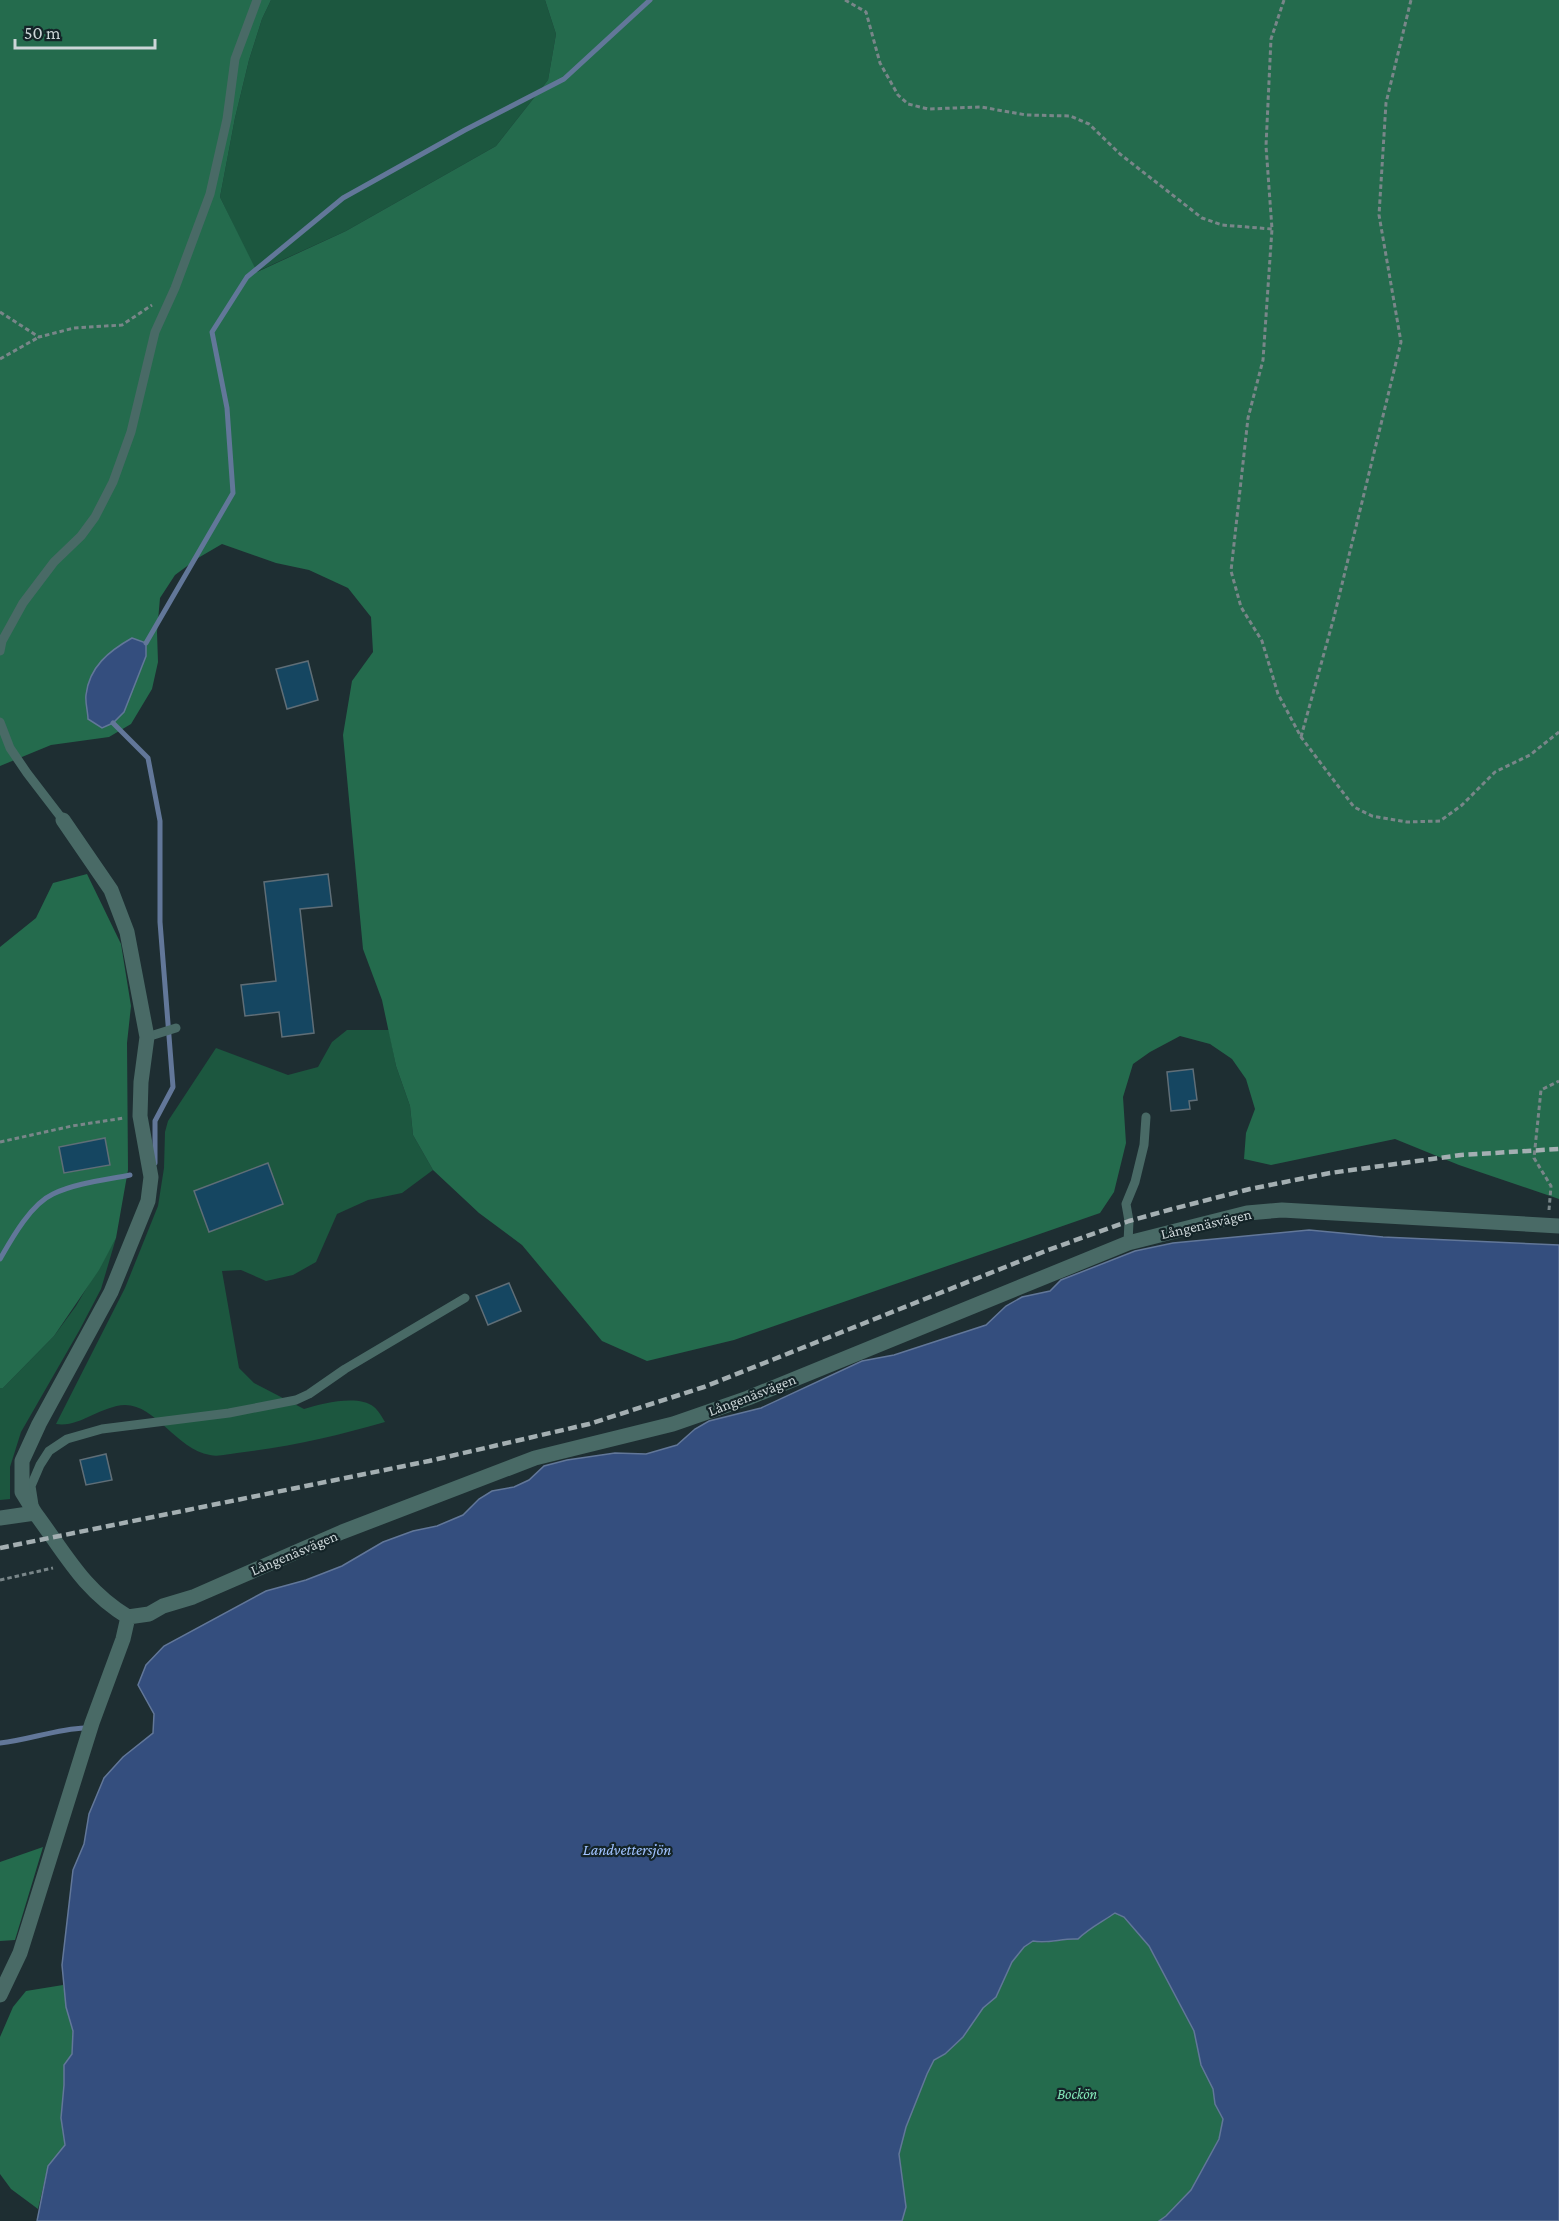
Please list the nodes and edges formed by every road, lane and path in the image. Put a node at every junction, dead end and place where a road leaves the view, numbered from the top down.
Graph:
1 (257, 0) edge
2 (845, 0) edge
3 (1284, 0) edge
4 (1411, 0) edge
5 (1272, 229) junction
6 (175, 288) junction
7 (0, 312) edge
8 (39, 337) junction
9 (0, 359) edge
10 (0, 651) edge
11 (0, 722) edge
12 (1559, 732) edge
13 (1301, 737) junction
14 (63, 820) joint
15 (176, 1028) dead end
16 (147, 1037) junction
17 (1559, 1081) edge
18 (140, 1116) junction
19 (1146, 1117) dead end
20 (0, 1142) edge
21 (1553, 1226) edge
22 (1128, 1243) junction
23 (465, 1298) dead end
24 (35, 1513) junction
25 (0, 1518) edge
26 (69, 1563) junction
27 (0, 1580) edge
28 (128, 1617) junction
29 (0, 1995) edge

1 - 6 lane
2 - 5 path
3 - 5 path
4 - 13 path
5 - 13 path
6 - 8 path
6 - 10 lane
7 - 8 path
8 - 9 path
11 - 14 lane
12 - 13 path
14 - 16 street
15 - 16 lane
16 - 18 street
17 - 21 path
18 - 20 path
18 - 24 street
19 - 22 lane
21 - 22 street, Långenäsvägen
22 - 28 street, Långenäsvägen
23 - 24 lane
24 - 25 street
24 - 26 street
26 - 27 path
26 - 28 street
28 - 29 street

